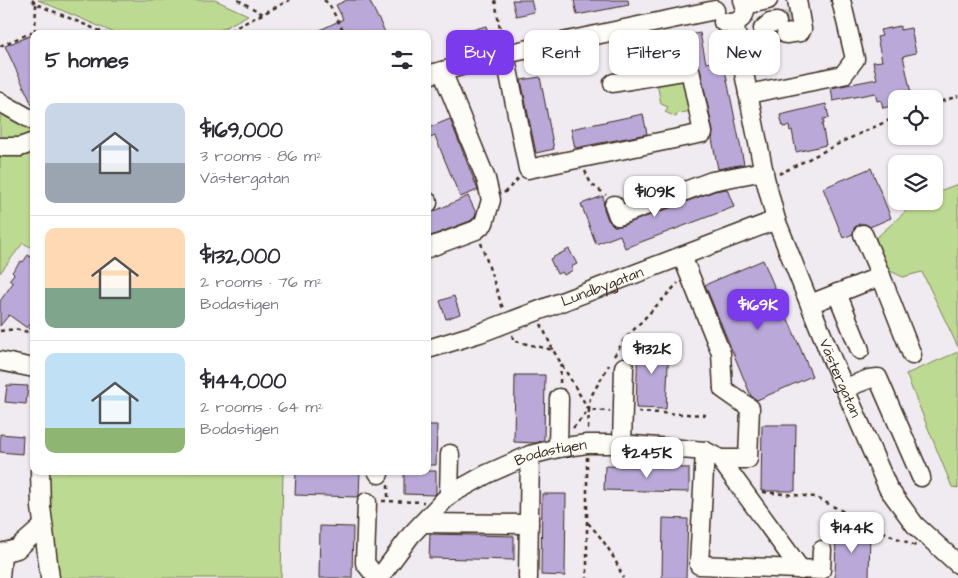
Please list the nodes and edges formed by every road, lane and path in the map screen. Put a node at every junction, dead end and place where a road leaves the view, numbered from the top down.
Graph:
1 (32, 0) edge
2 (238, 0) edge
3 (290, 0) edge
4 (324, 0) edge
5 (495, 0) edge
6 (768, 0) edge
7 (797, 0) edge
8 (841, 0) edge
9 (744, 2) edge
10 (36, 4) junction
11 (717, 5) edge
12 (263, 14) junction
13 (734, 23) junction
14 (36, 30) edge
15 (99, 30) edge
16 (232, 30) edge
17 (343, 30) edge
18 (500, 30) edge
19 (777, 30) tunnel mouth
20 (30, 34) edge
21 (0, 46) edge
22 (514, 46) edge
23 (435, 73) edge
24 (509, 75) edge
25 (613, 83) dead end
26 (748, 94) junction
27 (958, 96) edge
28 (943, 101) edge
29 (0, 102) edge
30 (30, 118) edge
31 (888, 121) edge
32 (30, 143) edge
33 (0, 147) edge
34 (579, 159) junction
35 (528, 169) junction
36 (771, 173) junction
37 (491, 200) junction
38 (614, 205) joint
39 (776, 220) junction
40 (476, 230) junction
41 (863, 234) dead end
42 (431, 247) edge
43 (682, 256) junction
44 (880, 276) junction
45 (837, 293) junction
46 (810, 304) junction
47 (535, 312) junction
48 (507, 322) junction
49 (30, 329) edge
50 (0, 331) edge
51 (431, 348) edge
52 (553, 350) junction
53 (860, 350) dead end
54 (912, 355) dead end
55 (0, 361) edge
56 (561, 362) junction
57 (30, 367) edge
58 (624, 367) dead end
59 (845, 388) junction
60 (559, 398) joint
61 (589, 410) junction
62 (623, 411) junction
63 (707, 415) dead end
64 (587, 444) junction
65 (622, 444) junction
66 (558, 448) junction
67 (450, 454) dead end
68 (530, 455) junction
69 (712, 455) junction
70 (40, 475) edge
71 (921, 477) dead end
72 (742, 488) junction
73 (446, 499) junction
74 (367, 502) joint
75 (587, 522) junction
76 (423, 523) junction
77 (529, 524) junction
78 (43, 526) junction
79 (918, 547) dead end
80 (822, 550) dead end
81 (1, 553) edge
82 (958, 564) edge
83 (801, 570) junction
84 (699, 572) edge
85 (0, 578) edge
86 (50, 578) edge
87 (378, 578) edge
88 (528, 578) edge
89 (587, 578) edge
90 (623, 578) edge

1 - 10 path
2 - 12 path
3 - 12 path
4 - 17 path
5 - 18 path
6 - 9 street
7 - 19 street
8 - 26 street
9 - 13 street
10 - 14 path
10 - 15 path
11 - 13 street
11 - 22 street
12 - 16 path
13 - 26 street, Västergatan
20 - 21 path
23 - 37 street
24 - 35 street
25 - 34 street
26 - 36 street, Västergatan
27 - 28 path
29 - 30 street
31 - 36 path
32 - 33 street
34 - 35 street
34 - 38 path
35 - 37 path
36 - 38 street
36 - 39 street, Västergatan
37 - 40 street
39 - 43 street, Lundbygatan
39 - 46 street, Västergatan
40 - 42 street
40 - 48 path
41 - 44 street
43 - 47 street, Lundbygatan
43 - 69 street, Bodastigen
44 - 45 street
44 - 54 street
45 - 46 street
45 - 53 street
46 - 59 street, Västergatan
47 - 48 street, Lundbygatan
47 - 52 path
48 - 51 street, Lundbygatan
48 - 52 path
49 - 50 path
52 - 56 path
55 - 57 street
56 - 60 path
56 - 61 path
58 - 62 street
59 - 71 street
59 - 82 street, Västergatan
60 - 66 street
61 - 62 path
61 - 64 path
62 - 63 path
62 - 65 street
64 - 65 street, Bodastigen
64 - 66 street, Bodastigen
64 - 75 path
65 - 69 street, Bodastigen
66 - 68 street, Bodastigen
67 - 73 street
68 - 73 street, Bodastigen
68 - 77 street
69 - 72 street
69 - 84 street
70 - 78 street
72 - 79 path
72 - 83 street
73 - 74 path
73 - 76 street, Bodastigen
74 - 87 street
75 - 89 path
75 - 90 path
76 - 77 street
76 - 87 street, Bodastigen
77 - 88 street
78 - 81 street
78 - 86 street
80 - 83 street
81 - 85 street
83 - 84 street

